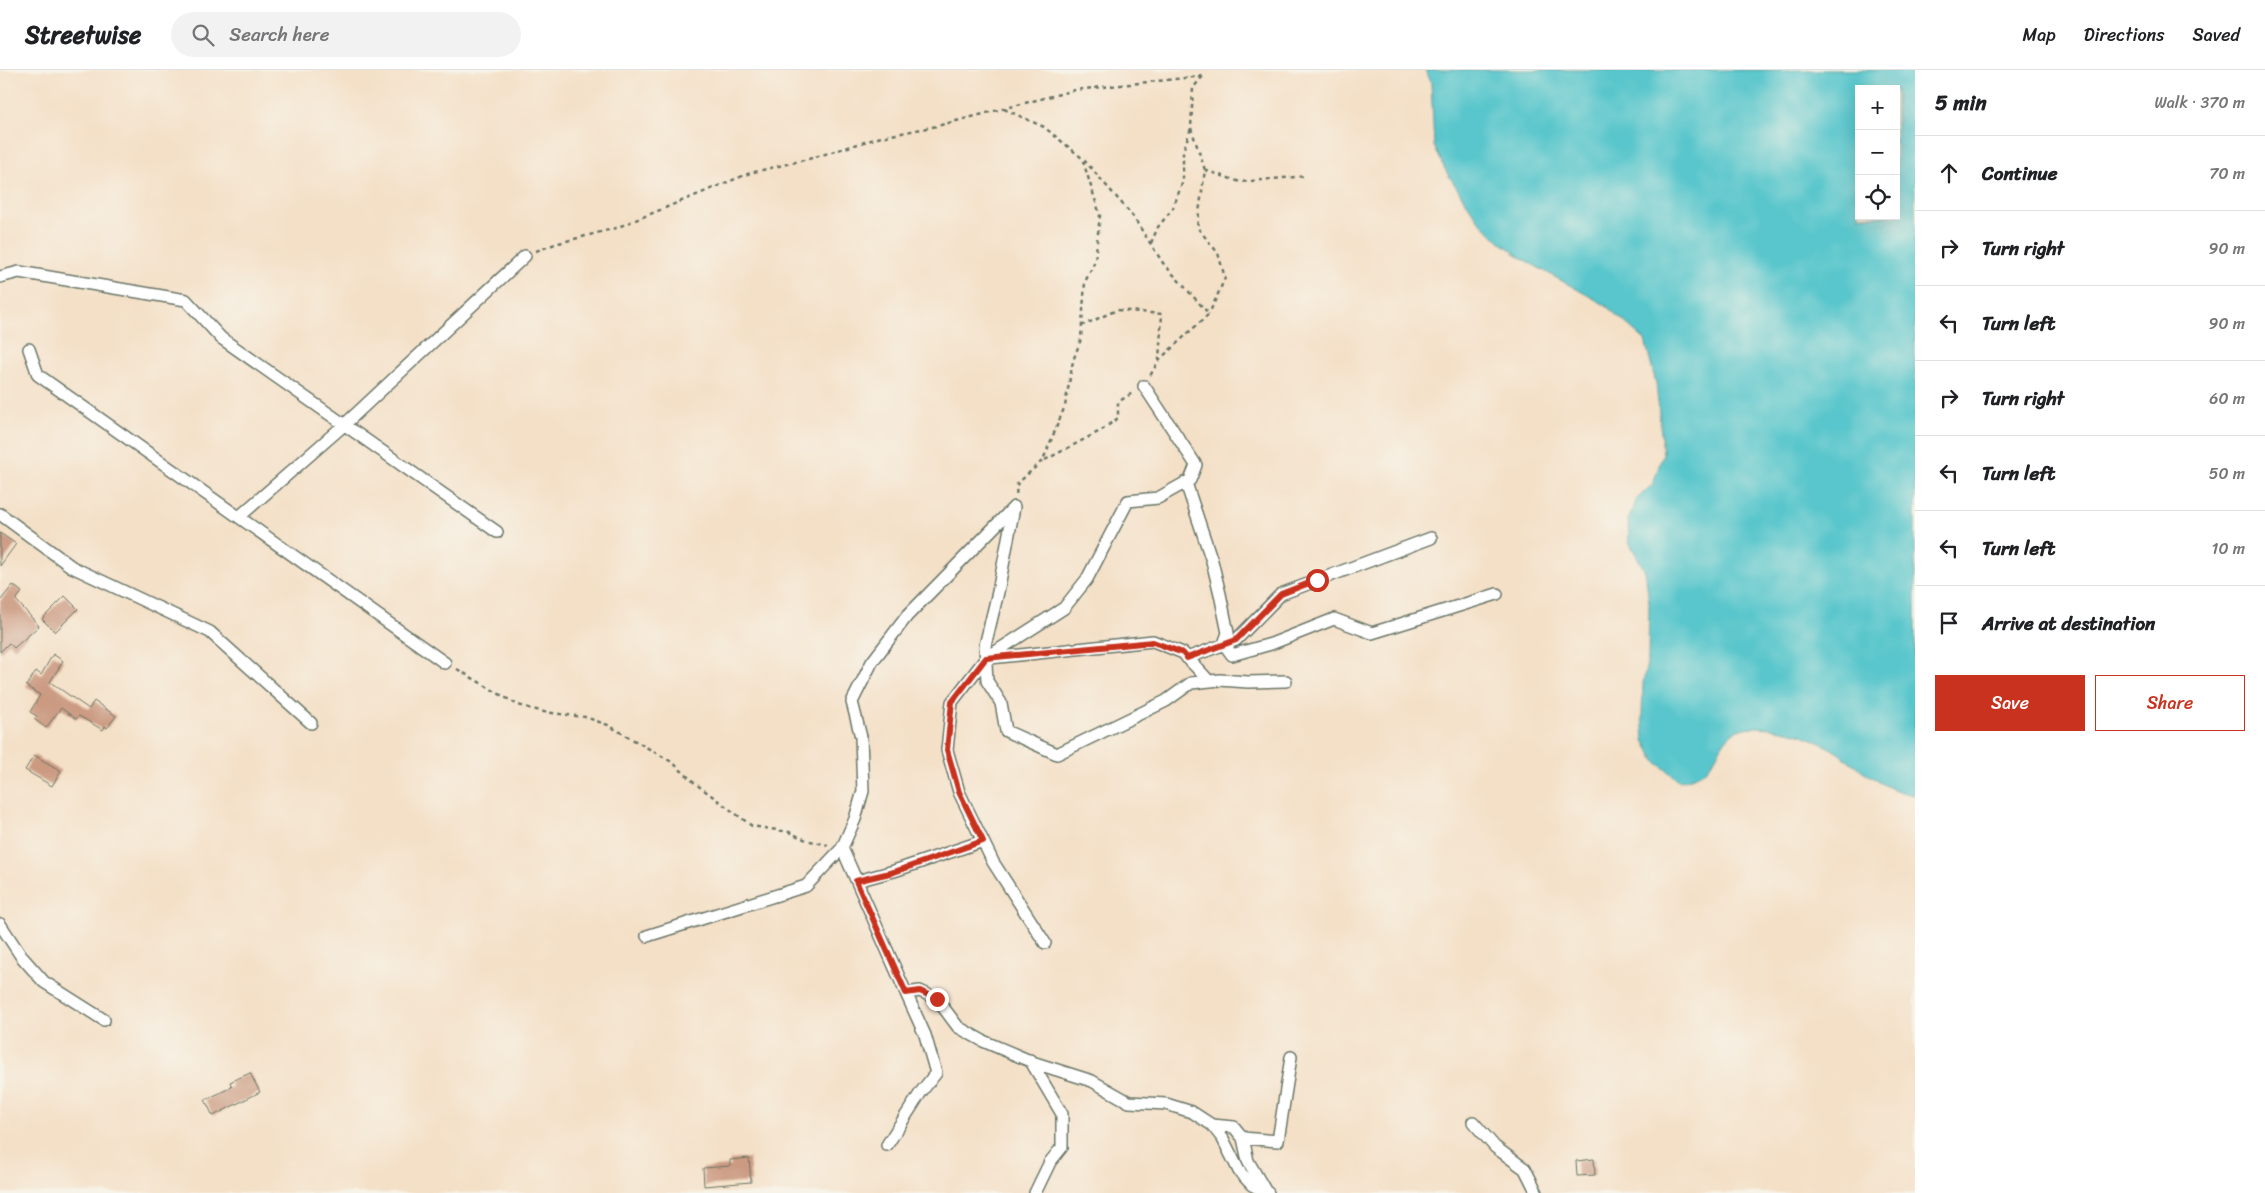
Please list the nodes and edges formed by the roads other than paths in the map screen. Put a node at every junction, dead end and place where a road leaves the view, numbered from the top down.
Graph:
1 (525, 256) road end
2 (0, 277) edge
3 (29, 349) dead end
4 (1144, 386) road end
5 (344, 425) junction
6 (1186, 483) junction
7 (0, 515) edge
8 (239, 517) junction
9 (497, 532) dead end
10 (1431, 538) dead end
11 (1497, 594) dead end
12 (1224, 644) junction
13 (986, 658) junction
14 (1187, 658) junction
15 (446, 663) road end
16 (1286, 680) dead end
17 (1209, 681) junction
18 (311, 723) dead end
19 (983, 841) junction
20 (842, 848) junction
21 (856, 881) junction
22 (0, 924) edge
23 (647, 936) dead end
24 (1045, 943) dead end
25 (906, 993) junction
26 (104, 1020) dead end
27 (1291, 1057) dead end
28 (1030, 1060) junction
29 (1472, 1122) dead end
30 (1212, 1125) junction
31 (1243, 1138) junction
32 (887, 1145) dead end
33 (1035, 1193) edge
34 (1267, 1193) edge
35 (1537, 1193) edge

1 - 5 street
2 - 5 street
3 - 8 street
4 - 6 street
5 - 8 street
5 - 9 street
6 - 12 street
6 - 13 street
7 - 18 street
8 - 15 street
10 - 12 street
11 - 12 street
12 - 14 street
13 - 14 street
13 - 17 street
13 - 19 street
13 - 20 street
14 - 17 street
16 - 17 street
19 - 21 street
19 - 24 street
20 - 21 street
20 - 23 street
21 - 25 street
22 - 26 street
25 - 28 street
25 - 32 street
27 - 31 street
28 - 30 street
28 - 33 street
29 - 35 street
30 - 31 street
30 - 34 street
31 - 34 street

